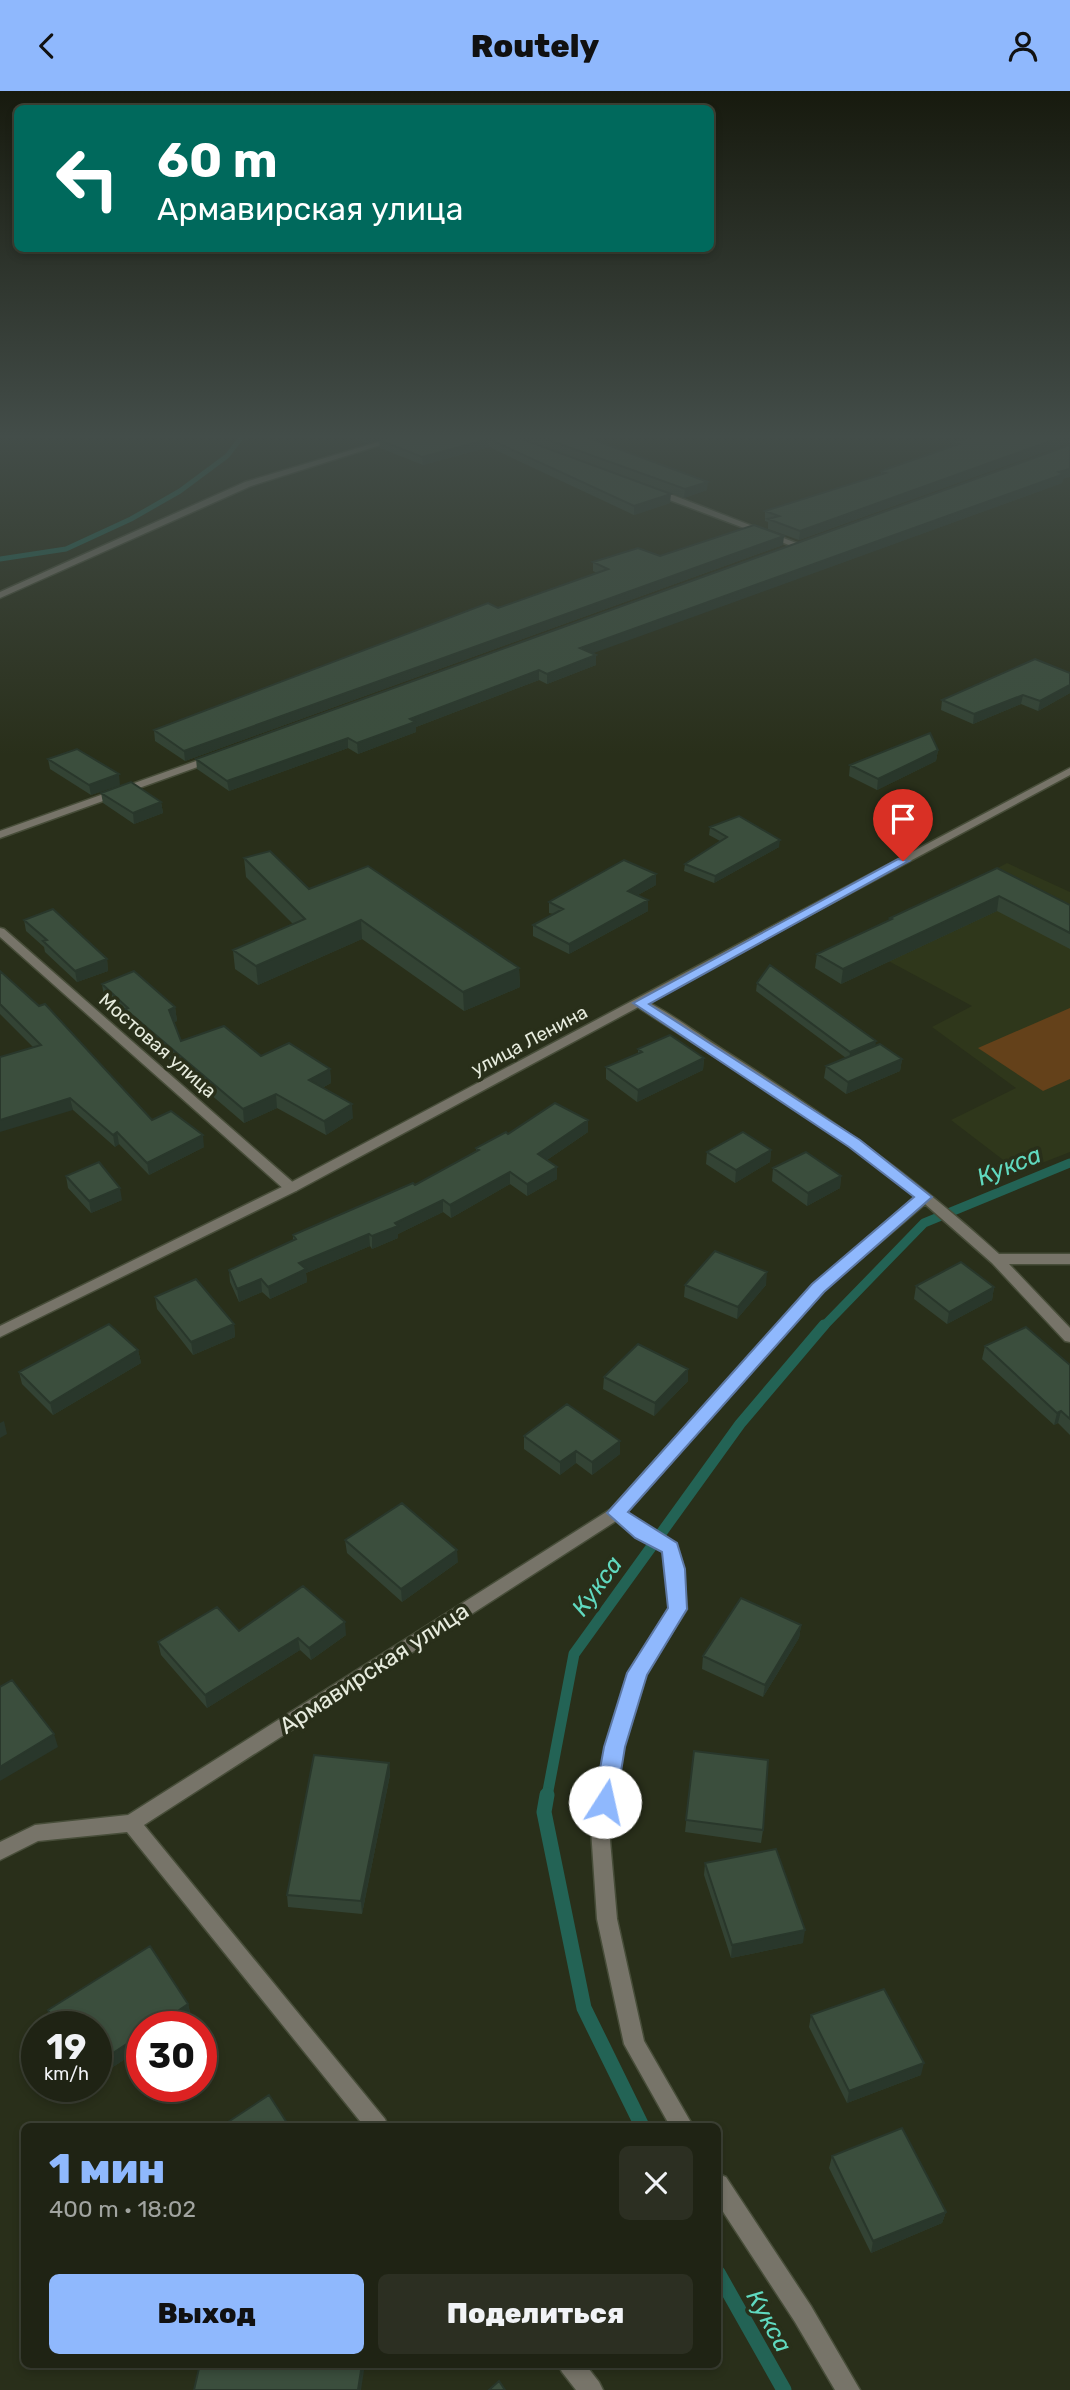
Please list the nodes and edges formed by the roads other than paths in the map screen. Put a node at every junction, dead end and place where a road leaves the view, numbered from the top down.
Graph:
1 (120, 541) edge
2 (787, 541) edge
3 (813, 541) edge
4 (800, 546) junction
5 (787, 551) edge
6 (0, 595) edge
7 (223, 754) edge
8 (1070, 771) edge
9 (0, 835) edge
10 (0, 931) edge
11 (640, 1003) junction
12 (291, 1188) junction
13 (929, 1201) junction
14 (996, 1259) junction
15 (1070, 1259) edge
16 (0, 1332) edge
17 (1070, 1337) edge
18 (617, 1513) junction
19 (131, 1823) junction
20 (0, 1852) edge
21 (375, 2123) edge
22 (680, 2123) edge
23 (721, 2190) edge
24 (573, 2368) edge
25 (591, 2390) edge
26 (848, 2390) edge

1 - 6 street
2 - 4 street
3 - 4 street
4 - 5 street
7 - 9 street
8 - 11 street, улица Ленина
10 - 12 street, Мостовая улица
11 - 12 street, улица Ленина
11 - 13 street
12 - 16 street, улица Ленина
13 - 14 street
13 - 18 street, Армавирская улица
14 - 15 street
14 - 17 street
18 - 19 street, Армавирская улица
18 - 22 street
19 - 20 street, Армавирская улица
19 - 21 street
23 - 26 street
24 - 25 street

